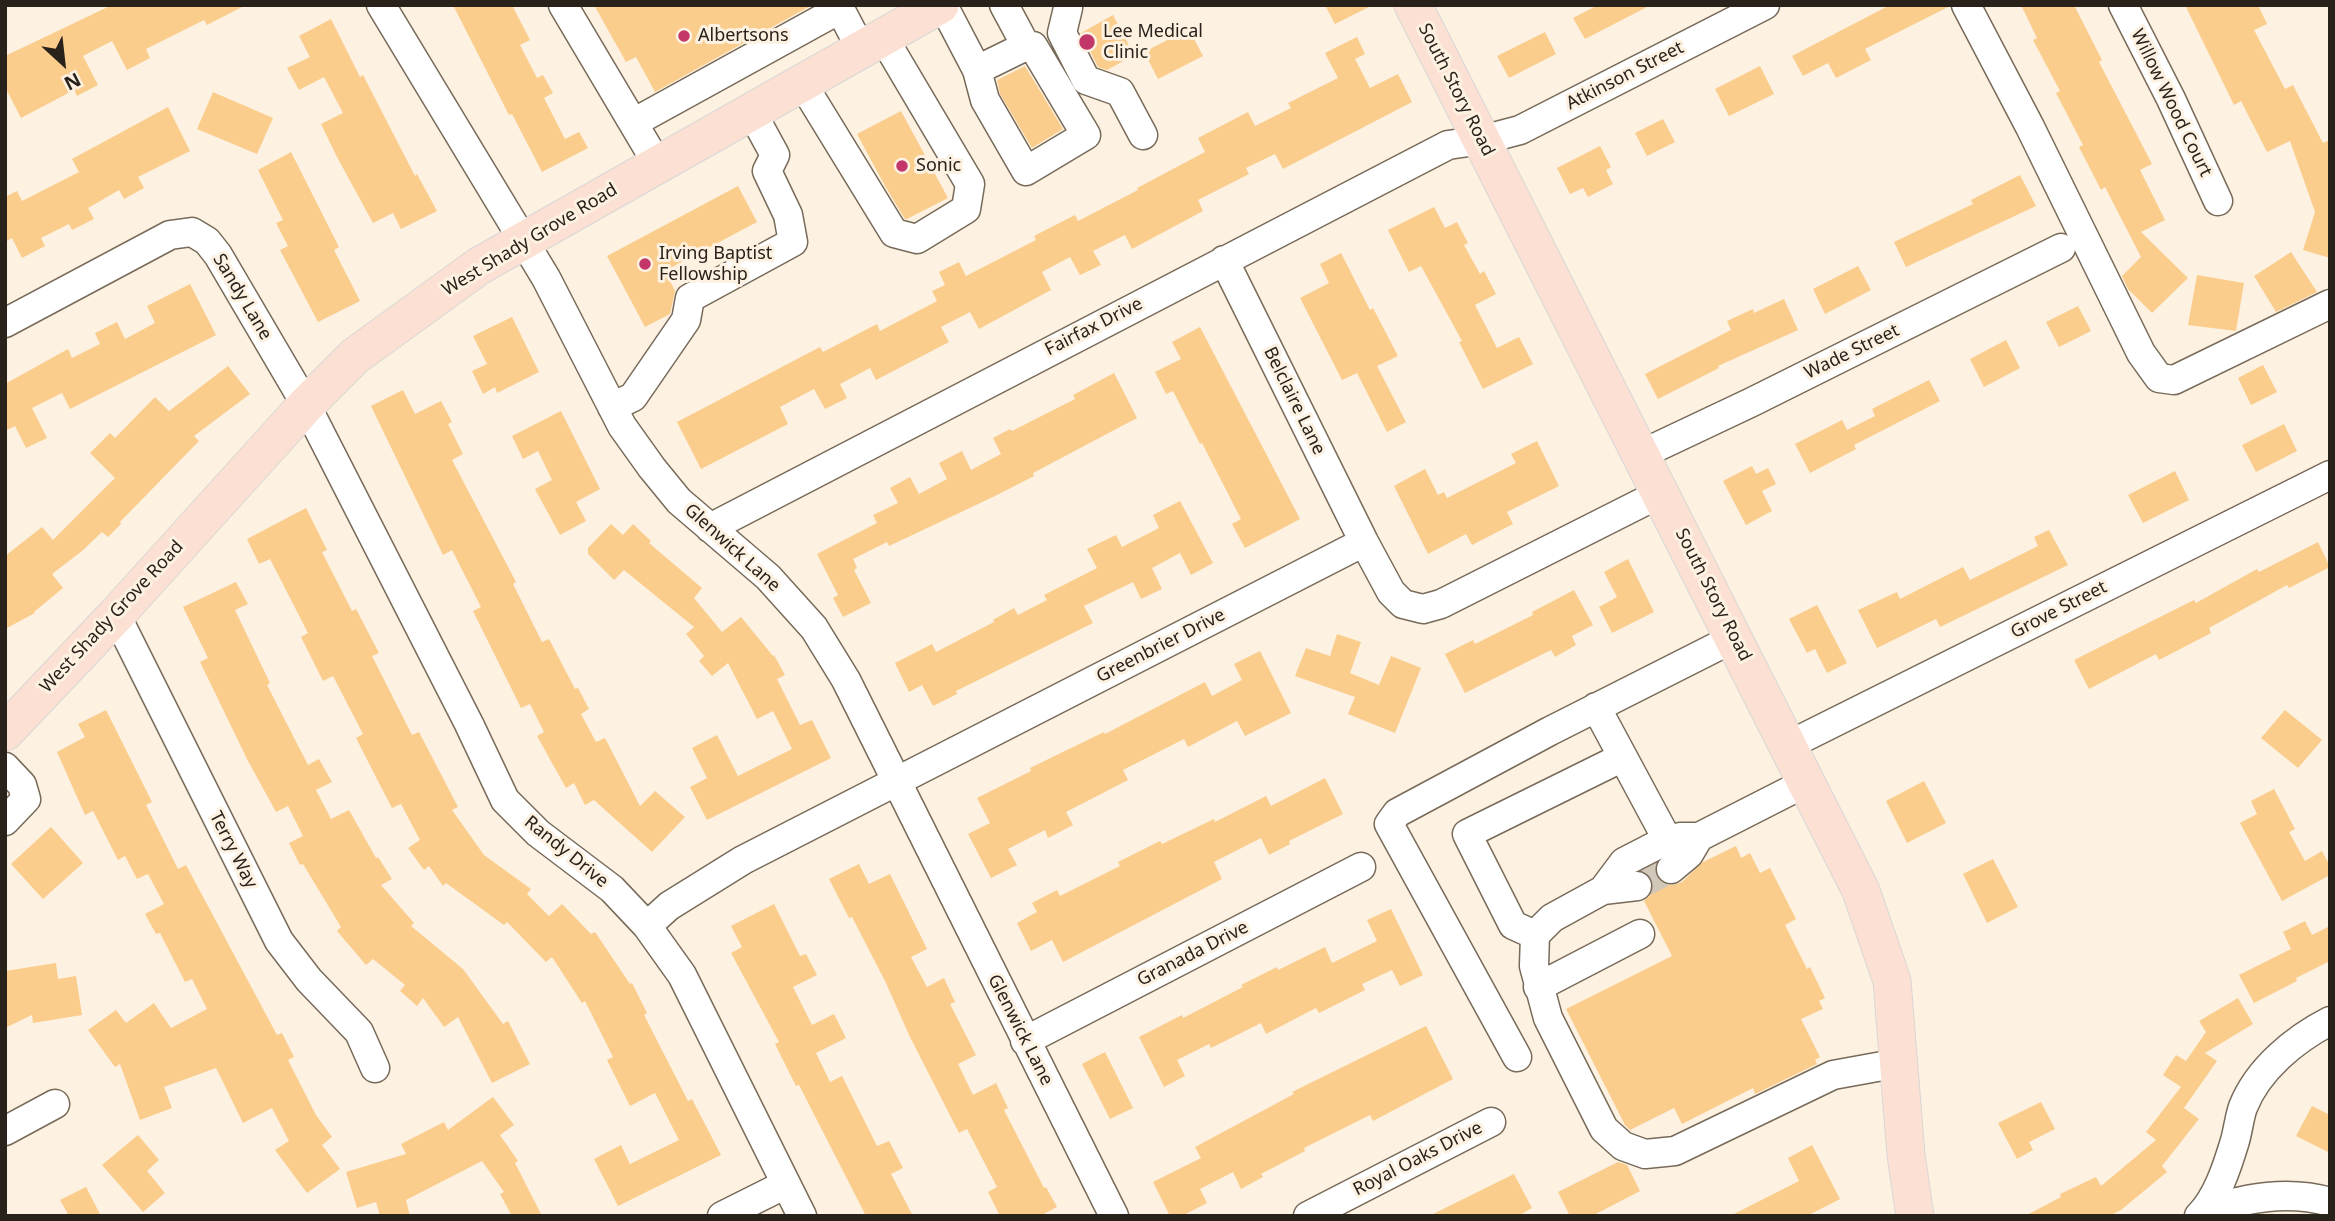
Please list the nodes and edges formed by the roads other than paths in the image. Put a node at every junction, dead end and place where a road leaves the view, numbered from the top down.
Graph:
1 (381, 5) edge
2 (563, 5) edge
3 (942, 5) edge
4 (1004, 5) edge
5 (1765, 5) edge
6 (1966, 5) edge
7 (2123, 5) edge
8 (1069, 6) edge
9 (839, 7) edge
10 (1417, 7) edge
11 (872, 43) junction
12 (1026, 46) junction
13 (977, 70) junction
14 (802, 83) junction
15 (751, 111) junction
16 (633, 123) junction
17 (1143, 135) dead end
18 (1482, 140) junction
19 (658, 165) junction
20 (2218, 201) dead end
21 (523, 241) junction
22 (2062, 248) dead end
23 (1224, 260) junction
24 (2330, 304) edge
25 (5, 323) edge
26 (306, 405) junction
27 (612, 407) junction
28 (1642, 454) junction
29 (2330, 475) edge
30 (1661, 493) junction
31 (710, 528) junction
32 (1364, 542) junction
33 (116, 615) junction
34 (1734, 638) junction
35 (1596, 707) junction
36 (5, 732) edge
37 (1789, 745) junction
38 (1623, 757) junction
39 (5, 767) edge
40 (896, 782) junction
41 (1807, 782) junction
42 (5, 821) edge
43 (1699, 837) junction
44 (1668, 841) junction
45 (1361, 867) dead end
46 (1671, 869) tunnel mouth
47 (1637, 886) tunnel mouth
48 (1603, 890) junction
49 (647, 926) junction
50 (1640, 934) dead end
51 (1535, 935) junction
52 (1538, 987) junction
53 (2330, 1021) edge
54 (1025, 1041) junction
55 (1517, 1058) dead end
56 (1899, 1063) junction
57 (375, 1068) dead end
58 (55, 1104) dead end
59 (1491, 1122) dead end
60 (5, 1131) edge
61 (786, 1184) junction
62 (2330, 1202) edge
63 (2202, 1213) edge
64 (722, 1216) edge
65 (802, 1216) edge
66 (1114, 1216) edge
67 (1308, 1216) edge
68 (1916, 1216) edge

1 - 21 street, Glenwick Lane
2 - 16 street
3 - 11 main road, West Shady Grove Road
3 - 13 street
4 - 12 street
5 - 18 street, Atkinson Street
6 - 24 street
7 - 20 street, Willow Wood Court
8 - 17 street
9 - 11 street
9 - 16 street
10 - 18 main road, South Story Road
11 - 14 main road, West Shady Grove Road
11 - 14 street
12 - 13 street
12 - 13 street
14 - 15 main road, West Shady Grove Road
15 - 19 main road, West Shady Grove Road
15 - 27 street
16 - 19 street
18 - 23 street, Fairfax Drive
18 - 28 main road, South Story Road
19 - 21 main road, West Shady Grove Road
21 - 26 main road, West Shady Grove Road
21 - 27 street, Glenwick Lane
22 - 28 street, Wade Street
23 - 31 street, Fairfax Drive
23 - 32 street, Belclaire Lane
25 - 26 street, Sandy Lane
26 - 33 main road, West Shady Grove Road
26 - 49 street, Randy Drive
27 - 31 street, Glenwick Lane
28 - 30 main road, South Story Road
29 - 37 street, Grove Street
30 - 32 street
30 - 34 main road, South Story Road
31 - 40 street, Glenwick Lane
32 - 40 street, Greenbrier Drive
33 - 36 main road, West Shady Grove Road
33 - 57 street, Terry Way
34 - 35 street
34 - 37 main road, South Story Road
35 - 38 street
35 - 55 street
37 - 41 main road, South Story Road
38 - 44 street
38 - 51 street
39 - 42 street
40 - 49 street, Greenbrier Drive
40 - 54 street, Glenwick Lane
41 - 43 street
41 - 56 main road, South Story Road
43 - 44 street
43 - 46 street
44 - 48 street
45 - 54 street, Granada Drive
47 - 48 street
48 - 51 street
49 - 61 street, Randy Drive
50 - 52 street
51 - 52 street
52 - 56 street
53 - 63 street
54 - 66 street, Glenwick Lane
56 - 68 main road, South Story Road
58 - 60 street
59 - 67 street, Royal Oaks Drive
61 - 64 street
61 - 65 street, Randy Drive
62 - 63 street

